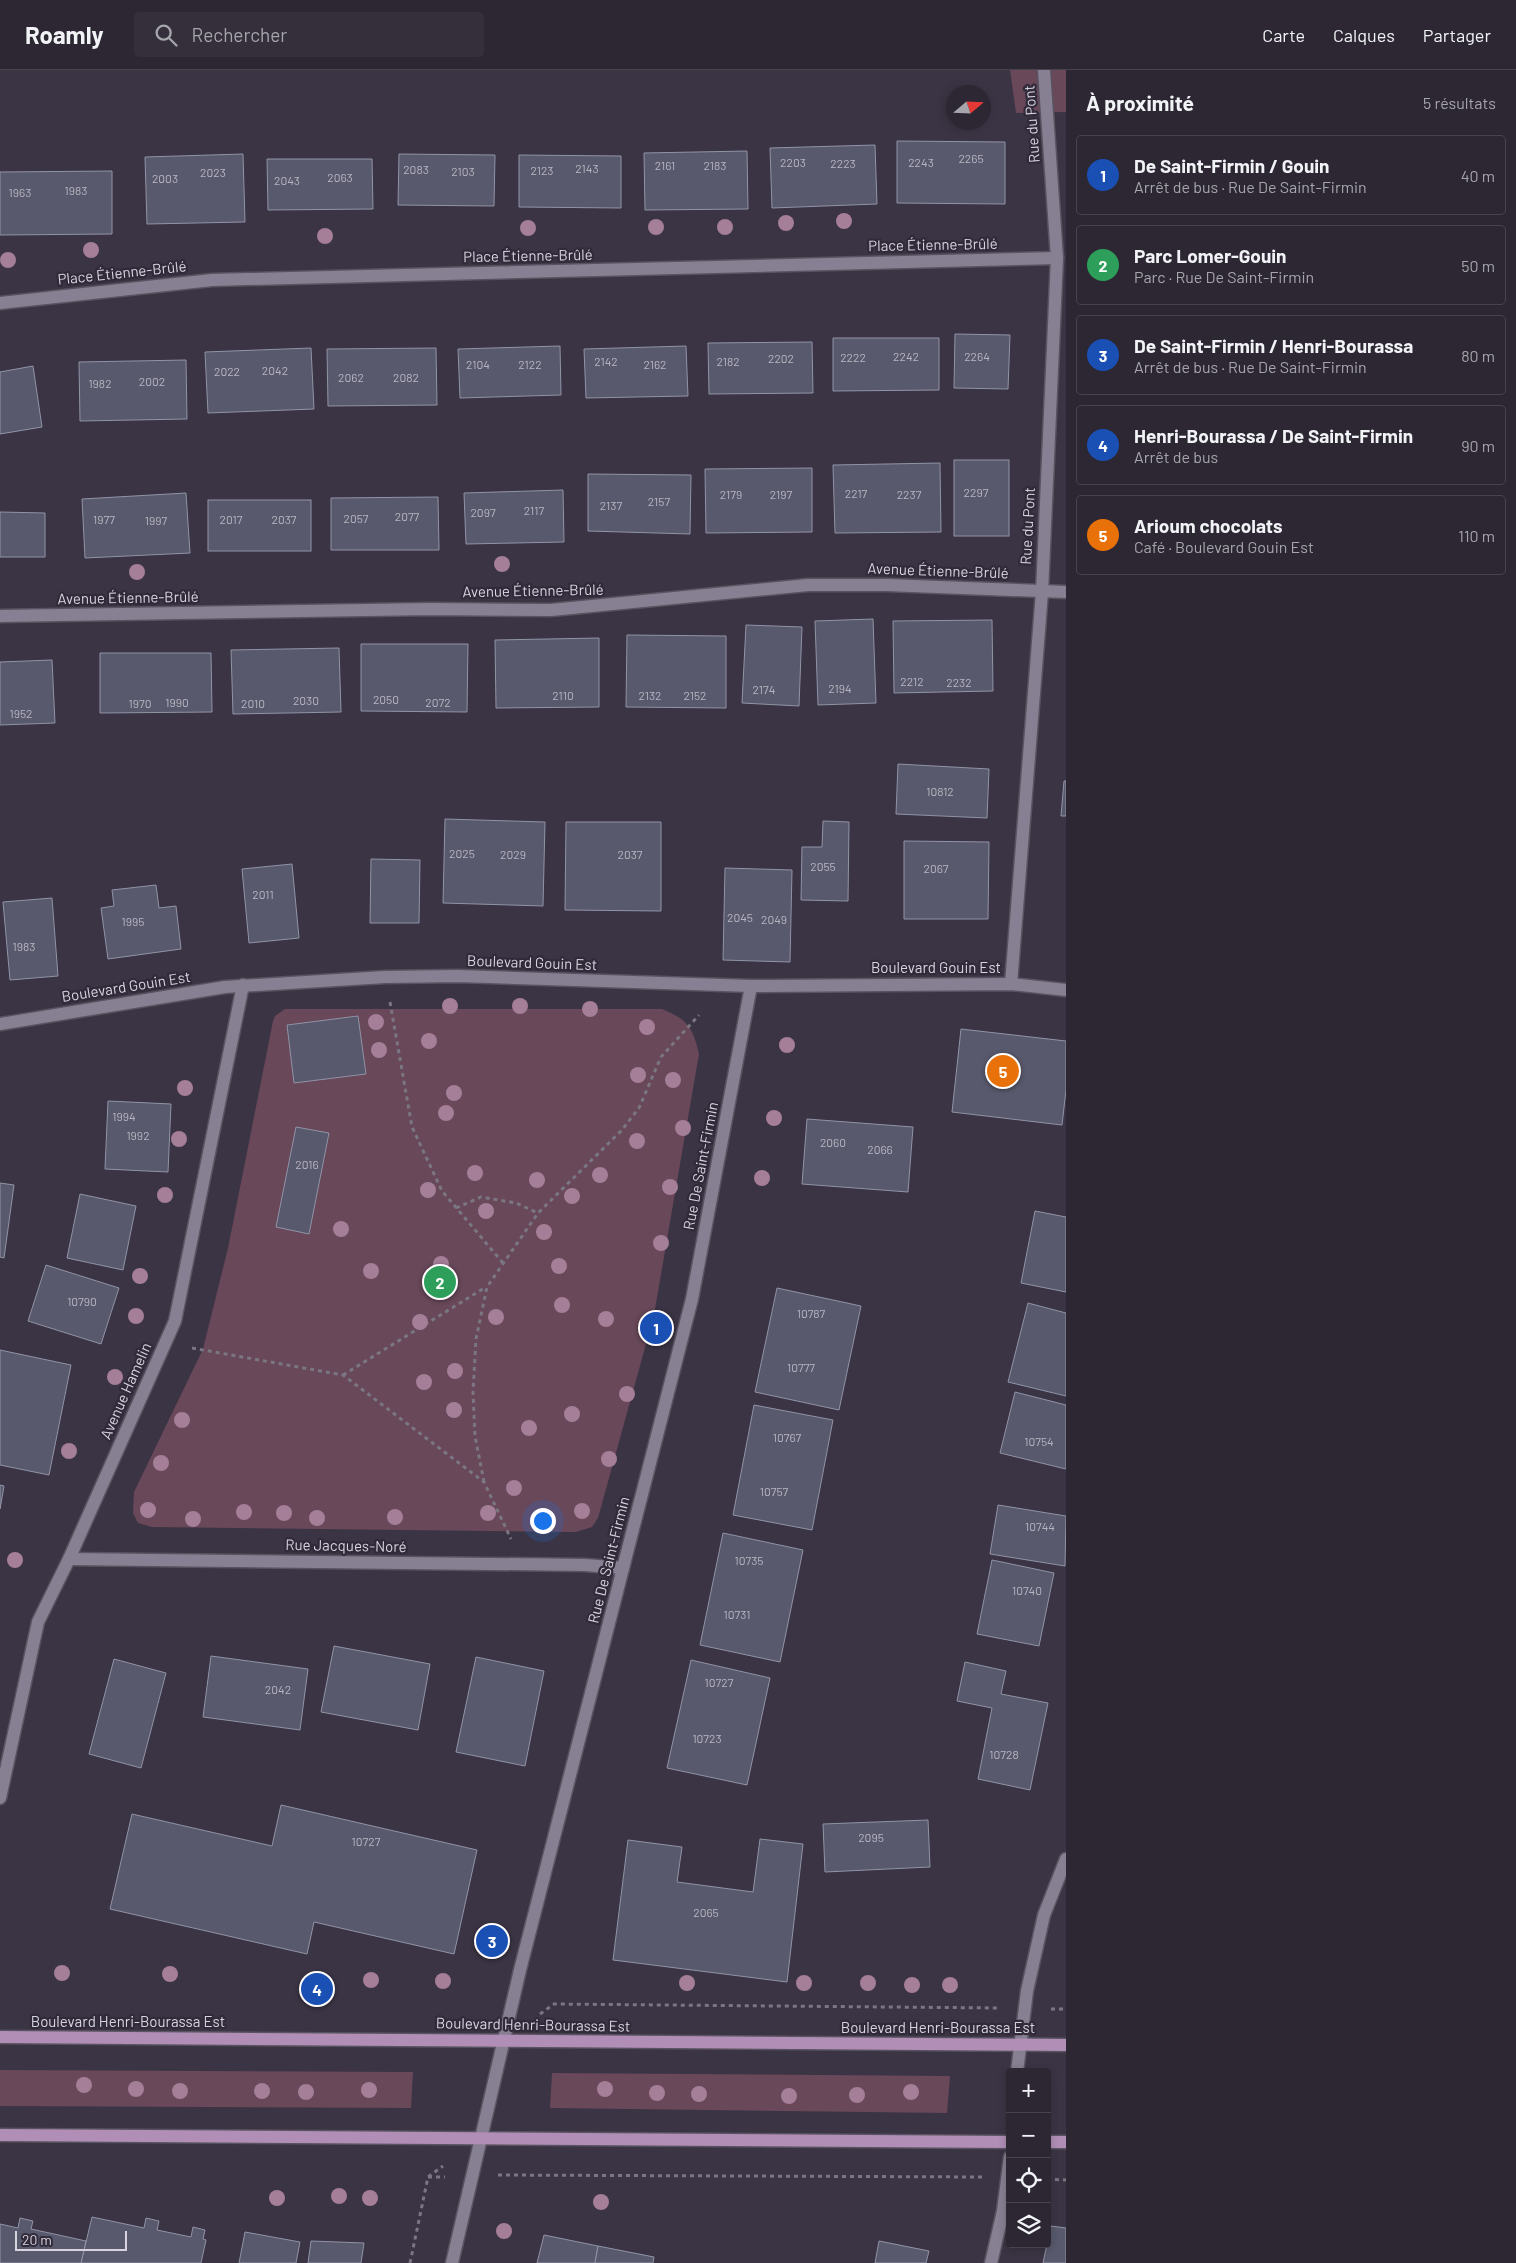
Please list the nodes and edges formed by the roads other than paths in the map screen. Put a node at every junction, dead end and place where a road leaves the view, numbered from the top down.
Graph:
1 (1044, 70) edge
2 (1057, 258) junction
3 (0, 303) edge
4 (1042, 592) junction
5 (1066, 592) edge
6 (0, 616) edge
7 (1011, 984) junction
8 (243, 985) junction
9 (751, 986) junction
10 (1066, 990) edge
11 (0, 1024) edge
12 (69, 1559) junction
13 (624, 1568) junction
14 (0, 1798) edge
15 (1066, 1859) edge
16 (0, 2037) edge
17 (503, 2041) junction
18 (1019, 2045) junction
19 (1066, 2045) edge
20 (1017, 2068) edge
21 (0, 2135) edge
22 (480, 2137) junction
23 (1006, 2142) edge
24 (1051, 2142) edge
25 (1066, 2142) edge
26 (1010, 2158) edge
27 (452, 2263) edge
28 (991, 2263) edge

1 - 2 street, Rue du Pont
2 - 3 street, Place Étienne-Brûlé
2 - 4 street, Rue du Pont
4 - 5 street, Avenue Étienne-Brûlé
4 - 6 street, Avenue Étienne-Brûlé
4 - 7 street, Rue du Pont
7 - 9 street, Boulevard Gouin Est
7 - 10 street, Boulevard Gouin Est
8 - 9 street, Boulevard Gouin Est
8 - 11 street, Boulevard Gouin Est
8 - 12 street, Avenue Hamelin
9 - 13 street, Rue De Saint-Firmin
12 - 13 street, Rue Jacques-Noré
12 - 14 street, Avenue Hamelin
13 - 17 street, Rue De Saint-Firmin
15 - 18 street
16 - 17 main road, Boulevard Henri-Bourassa Est
17 - 18 main road, Boulevard Henri-Bourassa Est
17 - 22 street, Rue De Saint-Firmin
18 - 19 main road, Boulevard Henri-Bourassa Est
18 - 20 street
21 - 22 main road
22 - 23 main road
22 - 27 street, Rue De Saint-Firmin
24 - 25 main road
26 - 28 street

